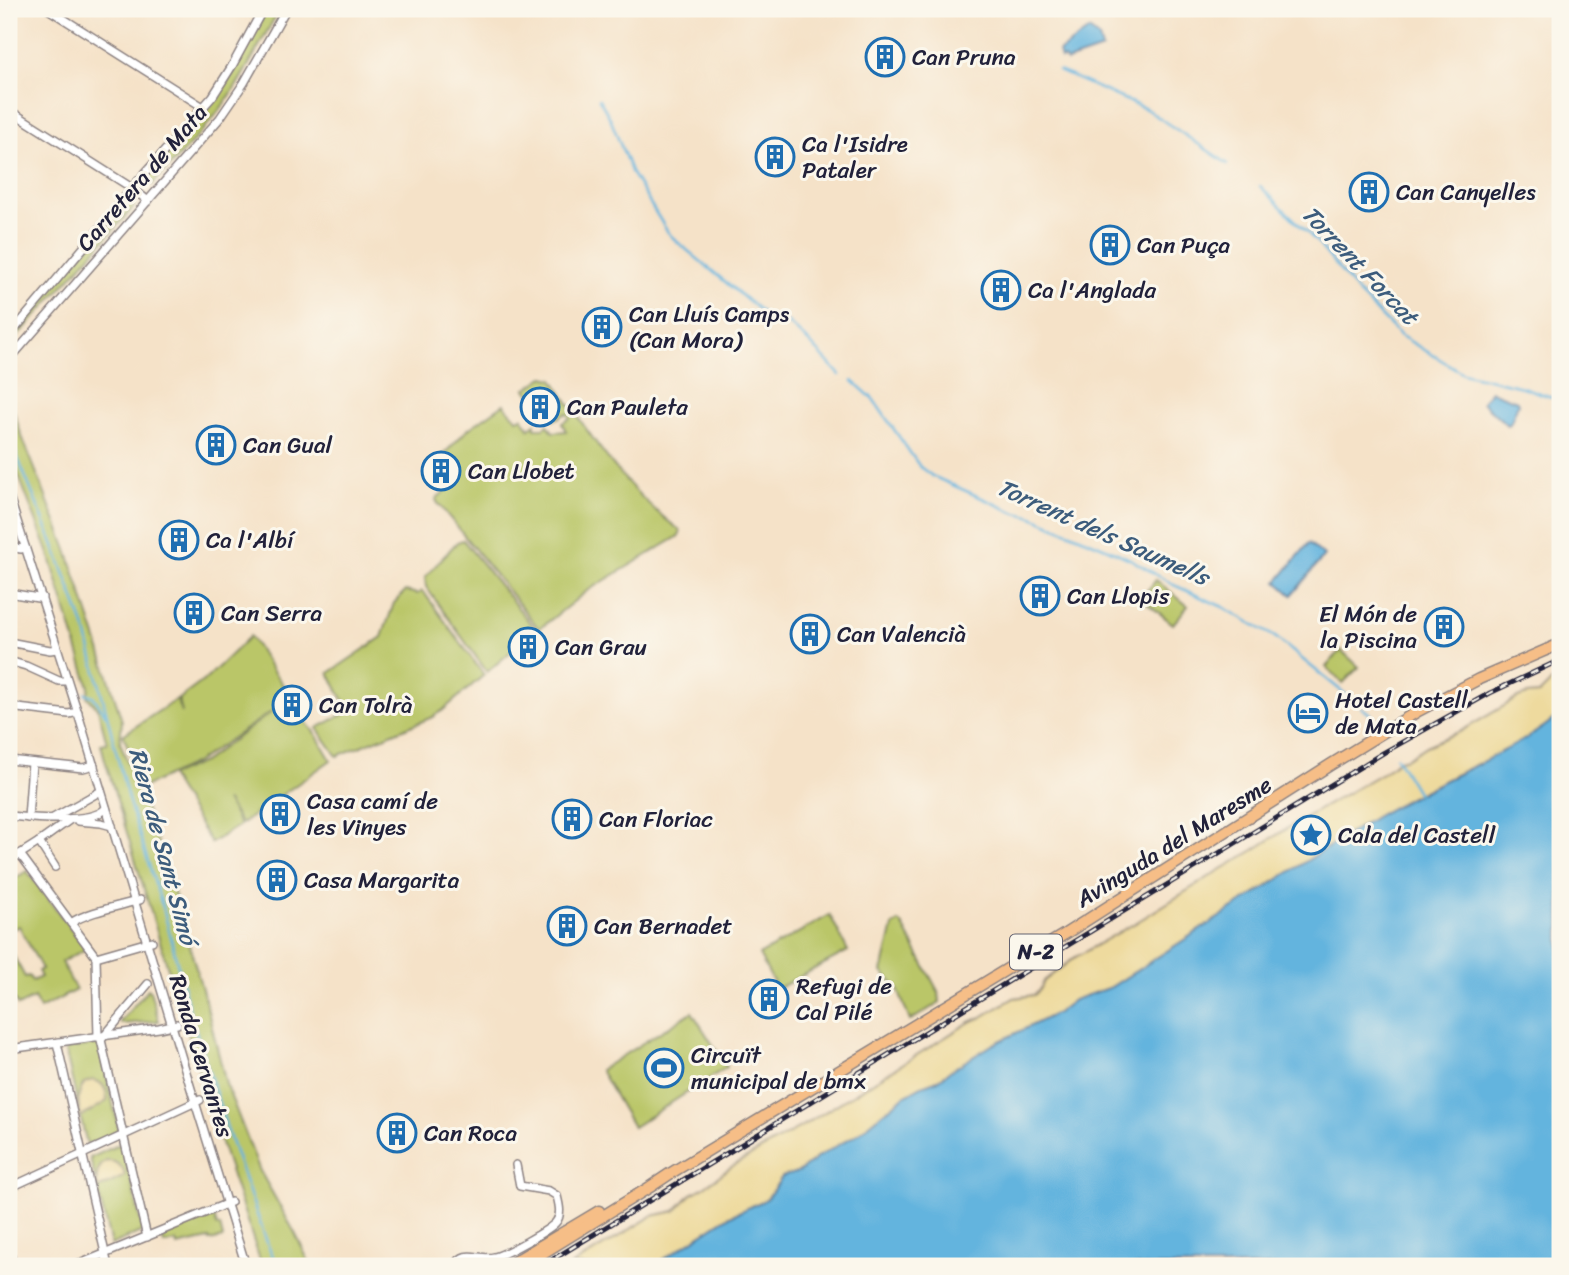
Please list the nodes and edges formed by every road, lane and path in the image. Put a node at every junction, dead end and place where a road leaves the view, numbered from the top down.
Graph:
1 (48, 9) edge
2 (263, 9) edge
3 (286, 9) edge
4 (203, 107) junction
5 (9, 110) edge
6 (132, 188) junction
7 (148, 201) junction
8 (9, 336) edge
9 (9, 360) edge
10 (9, 496) edge
11 (12, 514) edge
12 (9, 547) edge
13 (25, 547) junction
14 (9, 593) edge
15 (42, 597) junction
16 (9, 642) edge
17 (1560, 644) edge
18 (57, 649) junction
19 (9, 661) edge
20 (67, 681) junction
21 (9, 708) edge
22 (78, 712) junction
23 (9, 760) edge
24 (32, 763) junction
25 (94, 765) junction
26 (101, 791) junction
27 (106, 807) junction
28 (9, 816) edge
29 (28, 817) junction
30 (50, 819) junction
31 (71, 819) junction
32 (112, 826) junction
33 (39, 842) junction
34 (20, 854) junction
35 (9, 861) edge
36 (55, 867) dead end
37 (137, 901) junction
38 (71, 923) junction
39 (149, 942) junction
40 (96, 957) junction
41 (148, 984) dead end
42 (174, 1024) junction
43 (102, 1036) junction
44 (57, 1043) junction
45 (9, 1049) edge
46 (198, 1101) junction
47 (123, 1135) junction
48 (83, 1153) junction
49 (516, 1166) dead end
50 (671, 1173) junction
51 (9, 1188) edge
52 (229, 1203) junction
53 (147, 1237) junction
54 (9, 1251) edge
55 (106, 1254) junction
56 (14, 1266) edge
57 (75, 1266) edge
58 (108, 1266) edge
59 (246, 1266) edge
60 (455, 1266) edge
61 (507, 1266) edge
62 (522, 1266) edge

1 - 4 street
2 - 4 street, Carretera de Mata
3 - 7 street, Carretera de Mata
4 - 6 street, Carretera de Mata
5 - 6 street
6 - 7 street
6 - 8 street, Carretera de Mata
7 - 9 street, Carretera de Mata
10 - 11 street, Ronda Cervantes
11 - 13 street, Ronda Cervantes
12 - 13 street
13 - 15 street, Ronda Cervantes
14 - 15 street
15 - 18 street, Ronda Cervantes
16 - 18 street
17 - 50 main road, Avinguda del Maresme / N-2
18 - 20 street, Ronda Cervantes
19 - 20 street
20 - 22 street, Ronda Cervantes
21 - 22 street
22 - 25 street, Ronda Cervantes
23 - 24 street
24 - 25 street
24 - 29 street
25 - 26 street, Ronda Cervantes
26 - 27 street, Ronda Cervantes
26 - 30 street
27 - 31 street
27 - 32 street, Ronda Cervantes
28 - 29 street
29 - 30 street
30 - 31 street
31 - 32 street
31 - 33 street
32 - 37 street, Ronda Cervantes
33 - 34 street
33 - 36 street
34 - 35 street
34 - 38 street
37 - 38 street
37 - 39 street, Ronda Cervantes
38 - 40 street
39 - 40 street
39 - 42 street, Ronda Cervantes
40 - 43 street
41 - 43 street
42 - 43 street
42 - 46 street, Ronda Cervantes
43 - 44 street
43 - 47 street
44 - 45 street
44 - 48 street
46 - 47 street
46 - 52 street, Ronda Cervantes
47 - 48 street
47 - 53 street
48 - 51 street
48 - 55 street
49 - 60 street
50 - 61 main road, Avinguda del Maresme / N-2
50 - 62 main road, Avinguda del Maresme / N-2
52 - 53 street
52 - 59 street, Ronda Cervantes
53 - 55 street
54 - 56 street
55 - 57 street
55 - 58 street

